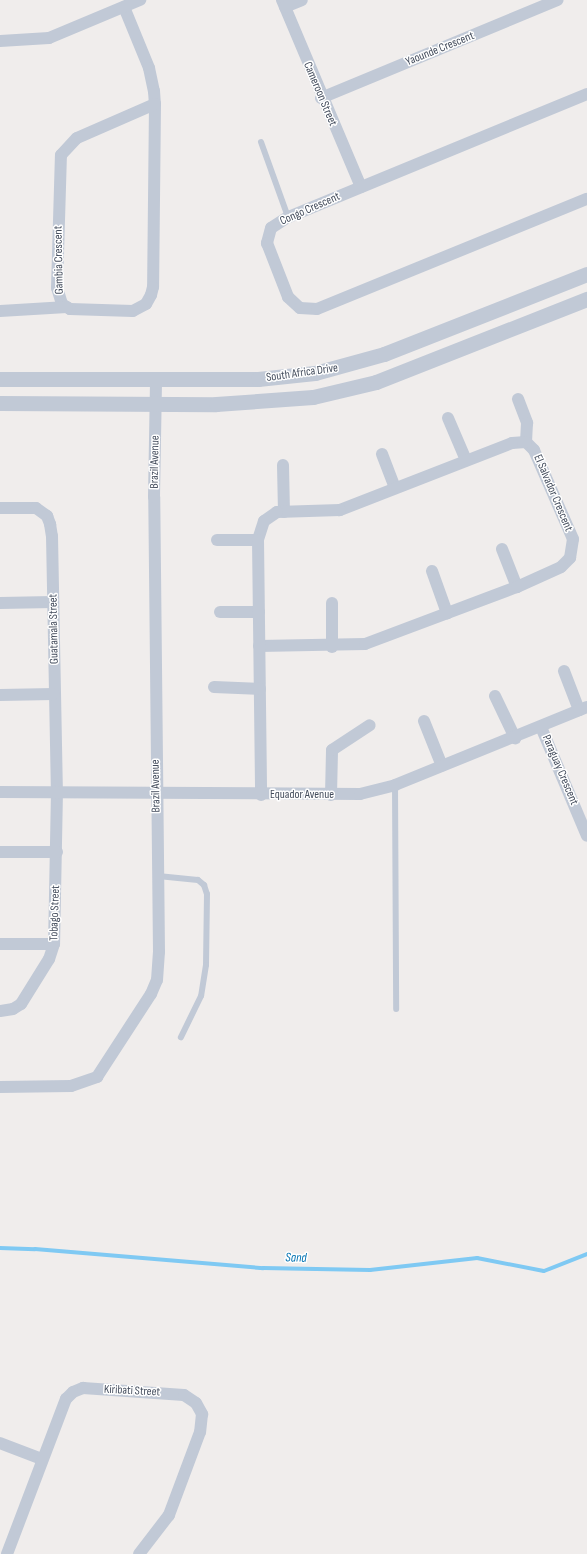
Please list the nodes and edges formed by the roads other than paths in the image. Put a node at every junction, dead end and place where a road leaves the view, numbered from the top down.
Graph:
1 (140, 0) edge
2 (302, 0) edge
3 (558, 0) edge
4 (283, 4) edge
5 (124, 7) junction
6 (0, 41) edge
7 (587, 94) edge
8 (321, 98) junction
9 (155, 104) junction
10 (261, 142) dead end
11 (361, 187) junction
12 (587, 199) edge
13 (288, 217) junction
14 (587, 274) edge
15 (587, 299) edge
16 (67, 307) junction
17 (0, 311) edge
18 (0, 379) edge
19 (156, 380) junction
20 (518, 398) dead end
21 (0, 403) edge
22 (156, 404) junction
23 (448, 418) dead end
24 (526, 442) junction
25 (382, 454) dead end
26 (466, 460) junction
27 (283, 465) dead end
28 (395, 488) junction
29 (0, 508) edge
30 (284, 512) junction
31 (217, 540) dead end
32 (258, 540) junction
33 (502, 549) dead end
34 (432, 571) dead end
35 (517, 587) junction
36 (53, 602) junction
37 (332, 602) dead end
38 (0, 603) edge
39 (220, 612) dead end
40 (259, 612) junction
41 (447, 613) junction
42 (260, 646) junction
43 (332, 647) junction
44 (564, 671) dead end
45 (214, 687) dead end
46 (260, 689) junction
47 (54, 694) junction
48 (0, 695) edge
49 (495, 696) dead end
50 (583, 709) edge
51 (424, 721) dead end
52 (370, 725) dead end
53 (542, 727) junction
54 (515, 738) junction
55 (442, 766) junction
56 (395, 785) junction
57 (58, 791) junction
58 (0, 792) edge
59 (156, 794) junction
60 (260, 795) junction
61 (331, 795) junction
62 (584, 818) edge
63 (587, 836) edge
64 (0, 852) edge
65 (57, 852) junction
66 (158, 876) junction
67 (0, 944) edge
68 (54, 944) junction
69 (396, 1009) dead end
70 (0, 1011) edge
71 (181, 1036) dead end
72 (0, 1087) edge
73 (0, 1444) edge
74 (42, 1459) junction
75 (7, 1554) edge
76 (139, 1554) edge

1 - 5 street
2 - 4 street
3 - 8 street, Yaounde Crescent
4 - 8 street, Cameroon Street
5 - 6 street
5 - 9 street, Gambia Crescent
7 - 11 street, Congo Crescent
8 - 11 street, Cameroon Street
9 - 16 street, Gambia Crescent
9 - 16 street, Gambia Crescent
10 - 13 lane
11 - 13 street, Congo Crescent
12 - 13 street, Congo Crescent
14 - 19 street, South Africa Drive
15 - 22 street, South Africa Drive
16 - 17 street
18 - 19 street, South Africa Drive
19 - 22 street, Brazil Avenue
20 - 24 street, El Salvador Crescent
21 - 22 street, South Africa Drive
22 - 59 street, Brazil Avenue
23 - 26 street
24 - 26 street, El Salvador Crescent
24 - 35 street, El Salvador Crescent
25 - 28 street
26 - 28 street, El Salvador Crescent
27 - 30 street
28 - 30 street, El Salvador Crescent
29 - 36 street, Guatamala Street
30 - 32 street, El Salvador Crescent
31 - 32 street
32 - 40 street, El Salvador Crescent
33 - 35 street
34 - 41 street
35 - 41 street, El Salvador Crescent
36 - 38 street
36 - 47 street, Guatamala Street
37 - 43 street
39 - 40 street
40 - 42 street, El Salvador Crescent
41 - 43 street, El Salvador Crescent
42 - 43 street, El Salvador Crescent
42 - 46 street, El Salvador Crescent
44 - 50 street
45 - 46 street
46 - 60 street, El Salvador Crescent
47 - 48 street
47 - 57 street, Guatamala Street
49 - 54 street
50 - 53 street, Equador Avenue
51 - 55 street
52 - 61 street
53 - 54 street, Equador Avenue
53 - 62 street, Paraguay Crescent
54 - 55 street, Equador Avenue
55 - 56 street, Equador Avenue
56 - 61 street, Equador Avenue
56 - 69 lane
57 - 58 street, Equador Avenue
57 - 59 street, Equador Avenue
57 - 65 street, Tobago Street
59 - 60 street, Equador Avenue
59 - 66 street, Brazil Avenue
60 - 61 street, Equador Avenue
62 - 63 street, Paraguay Crescent
64 - 65 street
65 - 68 street, Tobago Street
66 - 71 lane
66 - 72 street, Brazil Avenue
67 - 68 street
68 - 70 street, Tobago Street
73 - 74 street
74 - 75 street, Kiribati Street
74 - 76 street, Kiribati Street

